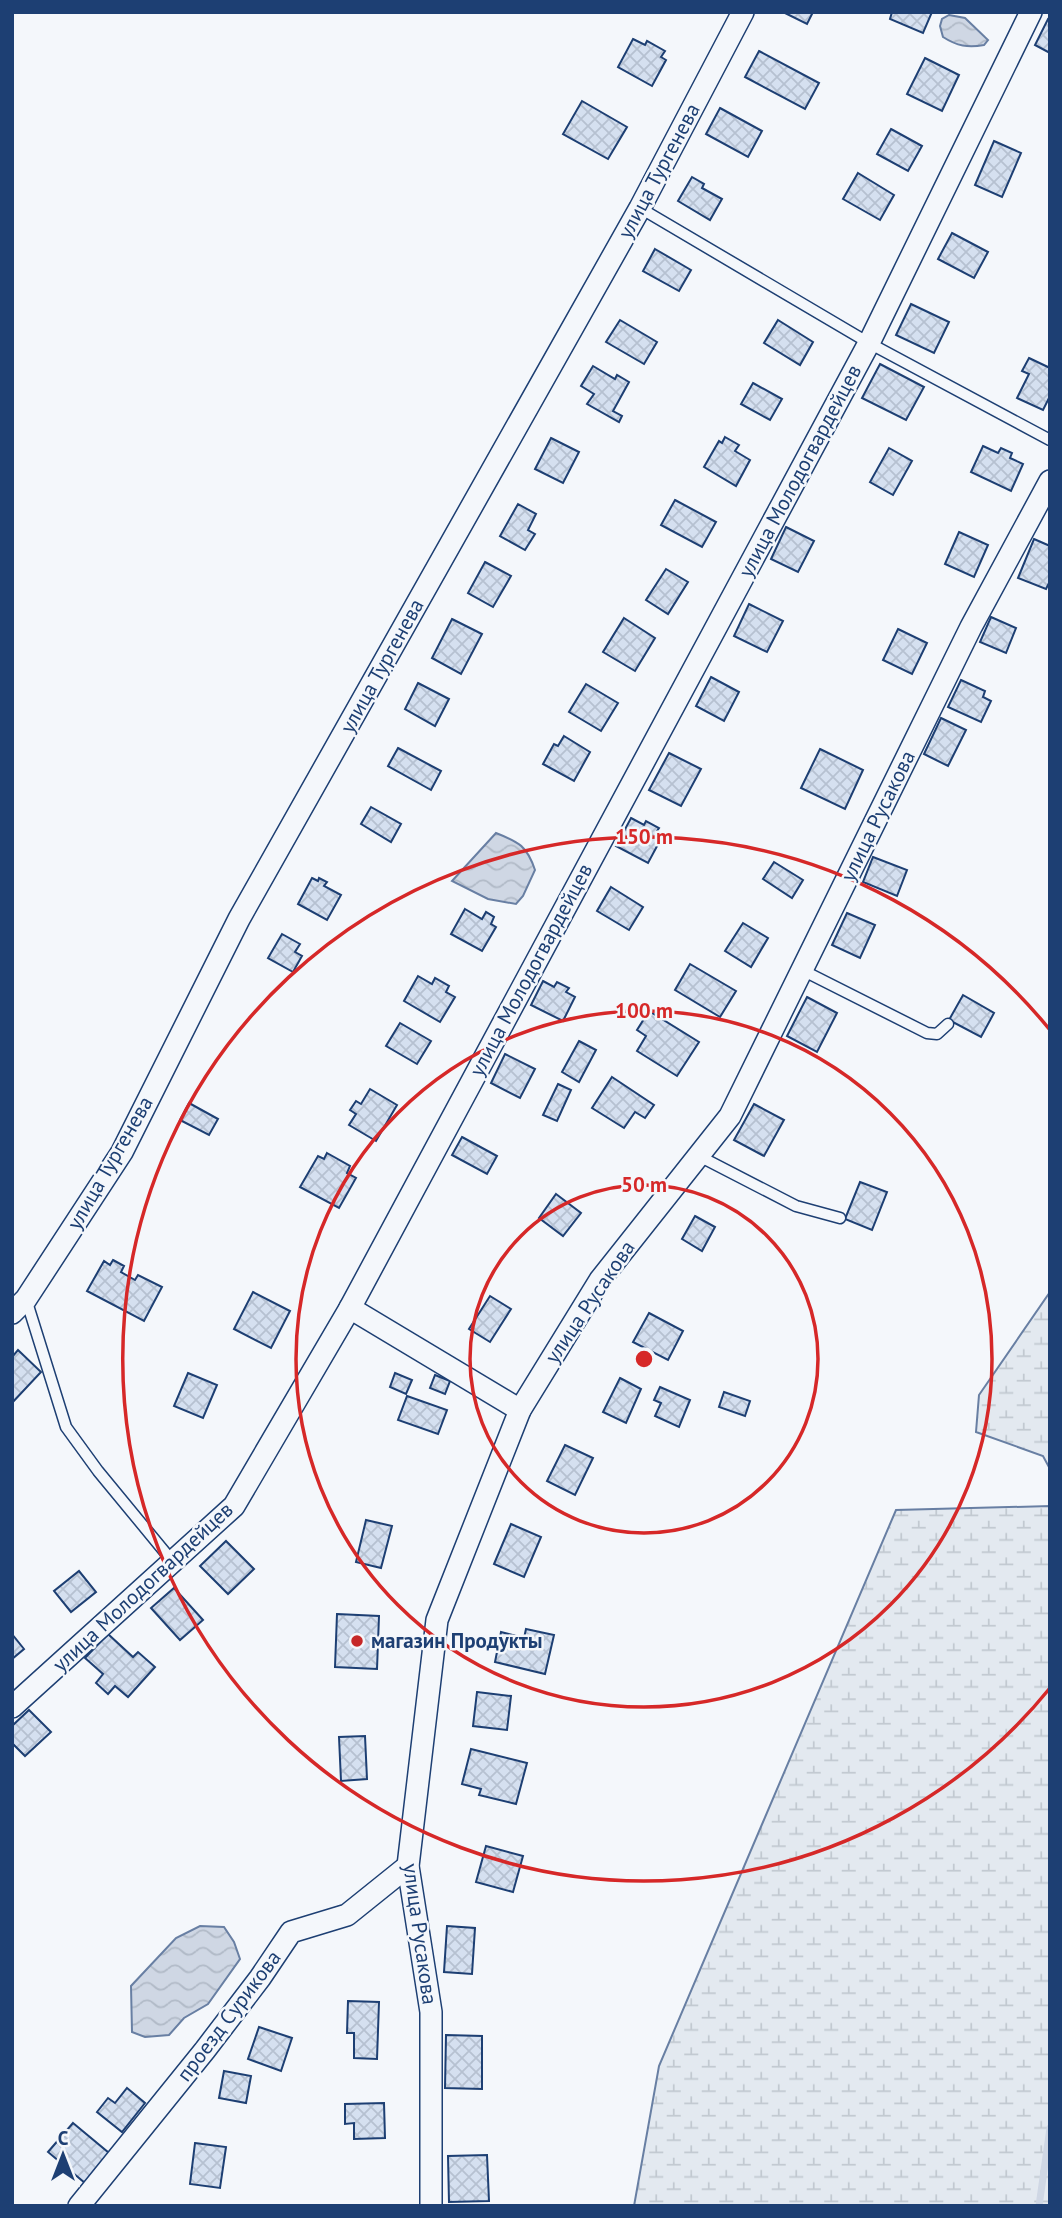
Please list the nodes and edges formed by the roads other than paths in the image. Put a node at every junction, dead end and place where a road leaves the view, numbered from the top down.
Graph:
1 (743, 12) edge
2 (1031, 12) edge
3 (640, 208) junction
4 (869, 342) junction
5 (1050, 440) edge
6 (1050, 481) edge
7 (802, 970) junction
8 (948, 1024) dead end
9 (699, 1156) junction
10 (839, 1218) dead end
11 (19, 1306) edge
12 (350, 1308) junction
13 (520, 1410) junction
14 (173, 1562) junction
15 (12, 1707) edge
16 (408, 1866) junction
17 (79, 2206) edge
18 (431, 2206) edge

1 - 3 street, улица Тургенева
2 - 4 street, улица Молодогвардейцев
3 - 4 lane
3 - 11 street, улица Тургенева
4 - 5 lane
4 - 12 street, улица Молодогвардейцев
6 - 7 street, улица Русакова
7 - 8 lane
7 - 9 street, улица Русакова
9 - 10 lane
9 - 13 street, улица Русакова
11 - 14 lane
12 - 13 street
12 - 14 street, улица Молодогвардейцев
13 - 16 street, улица Русакова
14 - 15 street, улица Молодогвардейцев
16 - 17 street, проезд Сурикова
16 - 18 street, улица Русакова

